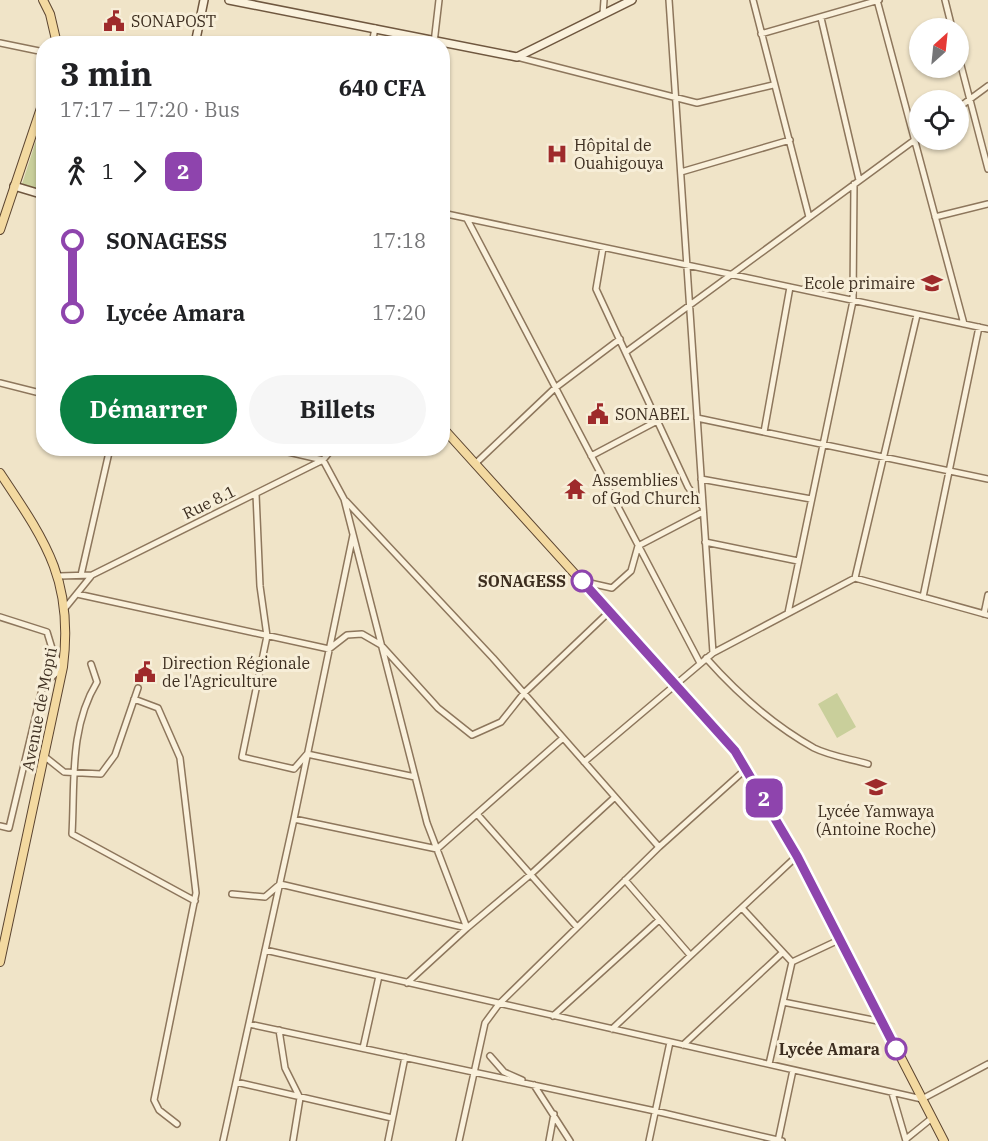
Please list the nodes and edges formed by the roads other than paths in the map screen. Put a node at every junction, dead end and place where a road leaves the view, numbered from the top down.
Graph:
1 (43, 0) edge
2 (204, 0) edge
3 (229, 0) edge
4 (439, 0) edge
5 (604, 0) edge
6 (632, 0) edge
7 (669, 0) edge
8 (753, 0) edge
9 (879, 0) edge
10 (945, 0) edge
11 (603, 14) junction
12 (821, 18) junction
13 (950, 18) edge
14 (375, 28) junction
15 (761, 34) junction
16 (55, 36) edge
17 (197, 36) edge
18 (374, 36) edge
19 (411, 36) edge
20 (435, 36) edge
21 (0, 43) edge
22 (450, 44) edge
23 (36, 50) edge
24 (517, 57) junction
25 (964, 78) edge
26 (773, 85) junction
27 (988, 86) edge
28 (677, 99) junction
29 (970, 99) junction
30 (909, 109) edge
31 (36, 122) edge
32 (790, 140) junction
33 (909, 144) edge
34 (920, 150) edge
35 (988, 169) edge
36 (681, 172) junction
37 (857, 182) junction
38 (14, 186) junction
39 (36, 193) edge
40 (988, 204) edge
41 (450, 215) edge
42 (808, 217) junction
43 (935, 217) junction
44 (467, 219) junction
45 (0, 230) edge
46 (603, 248) junction
47 (688, 265) junction
48 (732, 275) junction
49 (790, 287) junction
50 (853, 301) junction
51 (690, 305) junction
52 (917, 315) junction
53 (964, 324) junction
54 (979, 327) junction
55 (988, 329) edge
56 (620, 339) junction
57 (626, 352) junction
58 (0, 383) edge
59 (555, 388) junction
60 (36, 392) edge
61 (697, 418) junction
62 (659, 420) junction
63 (764, 432) junction
64 (450, 436) edge
65 (822, 445) junction
66 (108, 456) edge
67 (306, 456) edge
68 (326, 456) edge
69 (591, 456) junction
70 (883, 458) junction
71 (323, 460) junction
72 (476, 464) junction
73 (948, 471) junction
74 (0, 473) edge
75 (701, 479) junction
76 (988, 479) edge
77 (256, 494) junction
78 (811, 499) junction
79 (344, 500) junction
80 (703, 509) junction
81 (353, 534) junction
82 (705, 542) junction
83 (638, 546) junction
84 (798, 561) junction
85 (81, 575) junction
86 (92, 575) junction
87 (60, 576) junction
88 (855, 578) junction
89 (581, 580) junction
90 (77, 594) junction
91 (988, 595) edge
92 (923, 597) junction
93 (66, 607) junction
94 (609, 612) junction
95 (788, 613) junction
96 (986, 614) edge
97 (0, 617) edge
98 (267, 636) junction
99 (381, 645) junction
100 (329, 650) junction
101 (712, 653) junction
102 (706, 658) junction
103 (700, 663) junction
104 (91, 664) dead end
105 (63, 666) junction
106 (675, 684) junction
107 (138, 688) dead end
108 (524, 693) junction
109 (134, 699) junction
110 (563, 738) junction
111 (307, 754) junction
112 (44, 756) junction
113 (584, 762) junction
114 (868, 764) dead end
115 (747, 768) junction
116 (73, 773) junction
117 (415, 777) junction
118 (615, 797) junction
119 (477, 814) junction
120 (294, 819) junction
121 (0, 826) edge
122 (659, 847) junction
123 (437, 849) junction
124 (797, 856) junction
125 (530, 875) junction
126 (625, 880) junction
127 (280, 884) junction
128 (232, 894) dead end
129 (195, 900) junction
130 (742, 908) junction
131 (659, 920) junction
132 (578, 927) junction
133 (467, 928) junction
134 (841, 939) junction
135 (265, 950) junction
136 (782, 953) junction
137 (690, 955) junction
138 (0, 962) edge
139 (792, 962) junction
140 (379, 976) junction
141 (407, 983) junction
142 (783, 1002) junction
143 (499, 1004) junction
144 (554, 1016) junction
145 (883, 1022) junction
146 (249, 1024) junction
147 (279, 1029) junction
148 (612, 1029) junction
149 (670, 1042) junction
150 (683, 1045) junction
151 (363, 1048) junction
152 (490, 1056) dead end
153 (405, 1057) junction
154 (769, 1064) junction
155 (988, 1064) edge
156 (793, 1070) junction
157 (475, 1072) junction
158 (236, 1082) junction
159 (535, 1085) junction
160 (892, 1093) junction
161 (300, 1098) junction
162 (922, 1099) junction
163 (656, 1111) junction
164 (554, 1114) junction
165 (392, 1118) junction
166 (932, 1118) junction
167 (177, 1124) dead end
168 (906, 1140) edge
169 (223, 1141) edge
170 (293, 1141) edge
171 (388, 1141) edge
172 (459, 1141) edge
173 (549, 1141) edge
174 (570, 1141) edge
175 (649, 1141) edge
176 (779, 1141) edge
177 (944, 1141) edge

1 - 16 main road
2 - 17 main road
3 - 14 main road
4 - 20 street
5 - 11 street
6 - 11 main road
7 - 28 street
8 - 15 street
9 - 12 street
9 - 30 street
10 - 13 street
11 - 24 main road
12 - 15 street
12 - 37 street
14 - 18 street
14 - 19 main road
15 - 26 street
21 - 23 street
22 - 24 main road
24 - 28 street
25 - 29 street
26 - 28 street
26 - 32 street
27 - 29 street
28 - 36 street
29 - 35 street
31 - 38 main road
32 - 36 street
32 - 42 street
33 - 37 street
34 - 43 street
36 - 47 street
37 - 42 street
37 - 50 street
38 - 39 main road
38 - 45 main road
40 - 43 street
41 - 44 street
42 - 48 street
43 - 53 street
44 - 46 street
44 - 59 street
46 - 47 street
46 - 56 street
47 - 48 street
47 - 51 street
48 - 49 street
48 - 51 street
49 - 50 street
49 - 63 street
50 - 52 street
50 - 65 street
51 - 57 street
51 - 61 street
52 - 53 street
52 - 70 street
53 - 54 street
54 - 55 street
54 - 73 street
56 - 57 street
56 - 59 street
57 - 62 street
58 - 60 street
59 - 69 street
59 - 72 street
61 - 63 street
61 - 75 street
62 - 69 street
62 - 80 street
63 - 65 street
64 - 72 main road
65 - 70 street
65 - 78 street
66 - 85 street
67 - 71 street
68 - 71 street, Rue 8.1
69 - 83 street
70 - 73 street
70 - 88 street
71 - 77 street, Rue 8.1
71 - 79 street
72 - 89 main road
73 - 76 street
73 - 92 street
74 - 87 main road, Avenue de Mopti
75 - 78 street
75 - 80 street
77 - 86 street, Rue 8.1
77 - 98 street
78 - 84 street
79 - 81 street
79 - 108 street
80 - 82 street
80 - 83 street
81 - 99 street
81 - 100 street
82 - 84 street
82 - 101 street
83 - 89 street
83 - 103 street
84 - 95 street
85 - 86 street, Rue 8.1
85 - 87 street, Rue 8.1
86 - 90 street, Rue 8.1
87 - 93 main road, Avenue de Mopti
88 - 92 street
88 - 95 street
89 - 94 main road
90 - 93 street, Rue 8.1
90 - 98 street
91 - 96 street
92 - 96 street
93 - 105 main road, Avenue de Mopti
94 - 106 main road
94 - 108 street
95 - 101 street
97 - 105 street
98 - 100 street
98 - 111 street
99 - 100 street
99 - 108 street
99 - 117 street
100 - 111 street
101 - 102 street
102 - 103 street
102 - 114 street
103 - 106 street
104 - 116 street
105 - 112 main road, Avenue de Mopti
105 - 121 street
106 - 113 street
106 - 115 main road
107 - 109 street
108 - 110 street
109 - 116 street
109 - 129 street
110 - 113 street
110 - 119 street
111 - 117 street
111 - 120 street
112 - 116 street
112 - 138 main road, Avenue de Mopti
113 - 118 street
115 - 122 street
115 - 124 main road
116 - 129 street
117 - 123 street
118 - 122 street
118 - 125 street
119 - 123 street
119 - 125 street
120 - 123 street
120 - 127 street
122 - 126 street
123 - 133 street
124 - 130 street
124 - 134 main road
125 - 132 street
125 - 133 street
126 - 131 street
126 - 132 street
127 - 128 street
127 - 133 street
127 - 135 street
129 - 167 street
130 - 136 street
130 - 137 street
131 - 137 street
131 - 144 street
132 - 143 street
133 - 141 street
134 - 139 street
134 - 145 main road
135 - 140 street
135 - 146 street
136 - 139 street
136 - 150 street
137 - 148 street
139 - 142 street
140 - 141 street
140 - 151 street
141 - 143 street
142 - 145 street
142 - 154 street
143 - 144 street
143 - 157 street
144 - 148 street
145 - 162 main road
146 - 147 street
146 - 158 street
147 - 151 street
147 - 161 street
148 - 149 street
149 - 150 street
149 - 163 street
150 - 154 street
151 - 153 street
152 - 159 street
153 - 157 street
153 - 165 street
154 - 156 street
155 - 162 street
156 - 160 street
156 - 176 street
157 - 159 street
157 - 172 street
158 - 161 street
158 - 169 street
159 - 163 street
159 - 164 street
160 - 162 street
160 - 168 street
161 - 165 street
161 - 170 street
162 - 166 main road
163 - 175 street
163 - 176 street
164 - 173 street
164 - 174 street
165 - 171 street
166 - 168 street
166 - 177 main road

